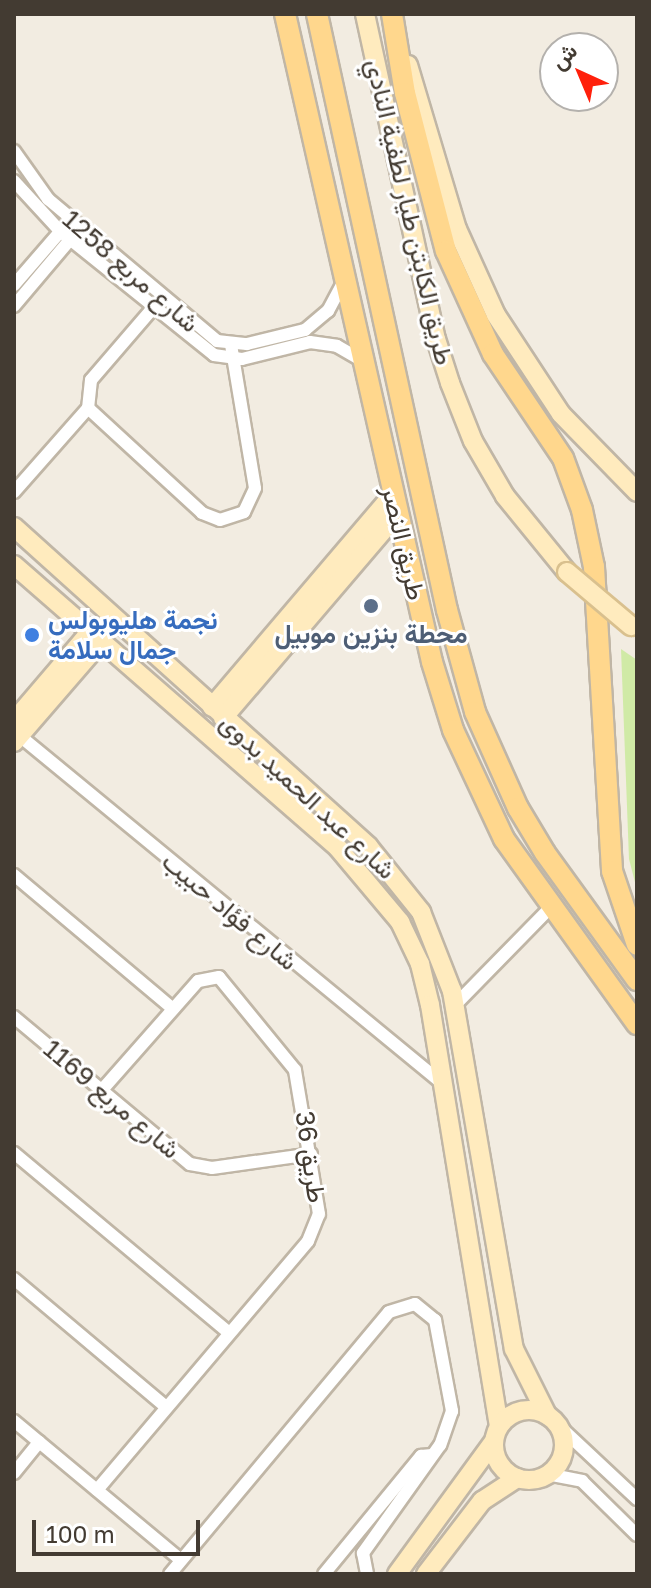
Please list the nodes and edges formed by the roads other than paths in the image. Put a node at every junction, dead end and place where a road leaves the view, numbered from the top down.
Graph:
1 (285, 14) edge
2 (317, 14) edge
3 (365, 14) edge
4 (392, 14) edge
5 (14, 151) edge
6 (14, 181) edge
7 (75, 224) junction
8 (65, 235) junction
9 (344, 281) junction
10 (14, 285) edge
11 (14, 306) edge
12 (153, 308) junction
13 (307, 336) junction
14 (231, 345) junction
15 (235, 360) junction
16 (361, 360) junction
17 (88, 408) junction
18 (14, 492) edge
19 (637, 492) edge
20 (395, 504) junction
21 (14, 527) edge
22 (14, 565) edge
23 (634, 628) edge
24 (97, 635) junction
25 (218, 713) junction
26 (16, 734) edge
27 (14, 875) edge
28 (550, 908) junction
29 (637, 945) edge
30 (637, 980) edge
31 (454, 1006) junction
32 (173, 1009) junction
33 (14, 1017) edge
34 (637, 1024) edge
35 (443, 1084) junction
36 (102, 1090) junction
37 (14, 1153) edge
38 (311, 1154) junction
39 (14, 1279) edge
40 (229, 1333) junction
41 (166, 1407) junction
42 (553, 1420) junction
43 (14, 1421) edge
44 (497, 1434) junction
45 (39, 1442) junction
46 (432, 1455) junction
47 (476, 1468) junction
48 (14, 1473) edge
49 (547, 1474) junction
50 (517, 1478) junction
51 (97, 1490) junction
52 (492, 1492) junction
53 (637, 1499) edge
54 (637, 1535) edge
55 (181, 1560) junction
56 (170, 1574) edge
57 (324, 1574) edge
58 (367, 1574) edge
59 (397, 1574) edge
60 (426, 1574) edge

1 - 9 main road, طريق النصر
2 - 30 main road, طريق النصر
3 - 23 main road, طريق الكابتن طيار لطفية النادي, bridge
4 - 19 main road, طريق الكابتن طيار لطفية النادي
4 - 29 main road
5 - 7 street, شارع مربع 1258
6 - 8 street, شارع مربع 1258
7 - 8 street
7 - 14 street, شارع مربع 1258
8 - 10 street
8 - 11 street
8 - 12 street, شارع مربع 1258
9 - 13 street
9 - 16 main road, طريق النصر
12 - 15 street, شارع مربع 1258
12 - 17 street
13 - 14 street, شارع مربع 1258
13 - 15 street, شارع مربع 1258
13 - 16 street, شارع مربع 1258
14 - 15 street
15 - 17 street
16 - 20 main road, طريق النصر
17 - 18 street
20 - 25 main road
20 - 28 main road, طريق النصر
21 - 25 main road, شارع عبد الحميد بدوى
22 - 24 main road, شارع عبد الحميد بدوى
24 - 26 main road
24 - 35 main road, شارع عبد الحميد بدوى
25 - 31 main road, شارع عبد الحميد بدوى
26 - 35 street, شارع فؤاد حبيب
27 - 32 street
28 - 31 street
28 - 34 main road, طريق النصر
31 - 42 main road, شارع عبد الحميد بدوى
32 - 36 street, طريق 36
32 - 38 street, طريق 36
33 - 36 street, شارع مربع 1169
35 - 44 main road, شارع عبد الحميد بدوى
36 - 38 street, شارع مربع 1169
37 - 40 street
38 - 40 street, طريق 36
39 - 41 street
40 - 41 street, طريق 36
41 - 51 street, طريق 36
42 - 44 main road
42 - 49 main road
42 - 53 street
43 - 45 street
44 - 47 main road
44 - 50 main road
45 - 48 street
45 - 51 street
46 - 55 street
46 - 57 street
46 - 58 street
47 - 52 main road
47 - 59 main road
49 - 50 main road
49 - 54 street
50 - 52 main road
51 - 55 street
52 - 60 main road
55 - 56 street

